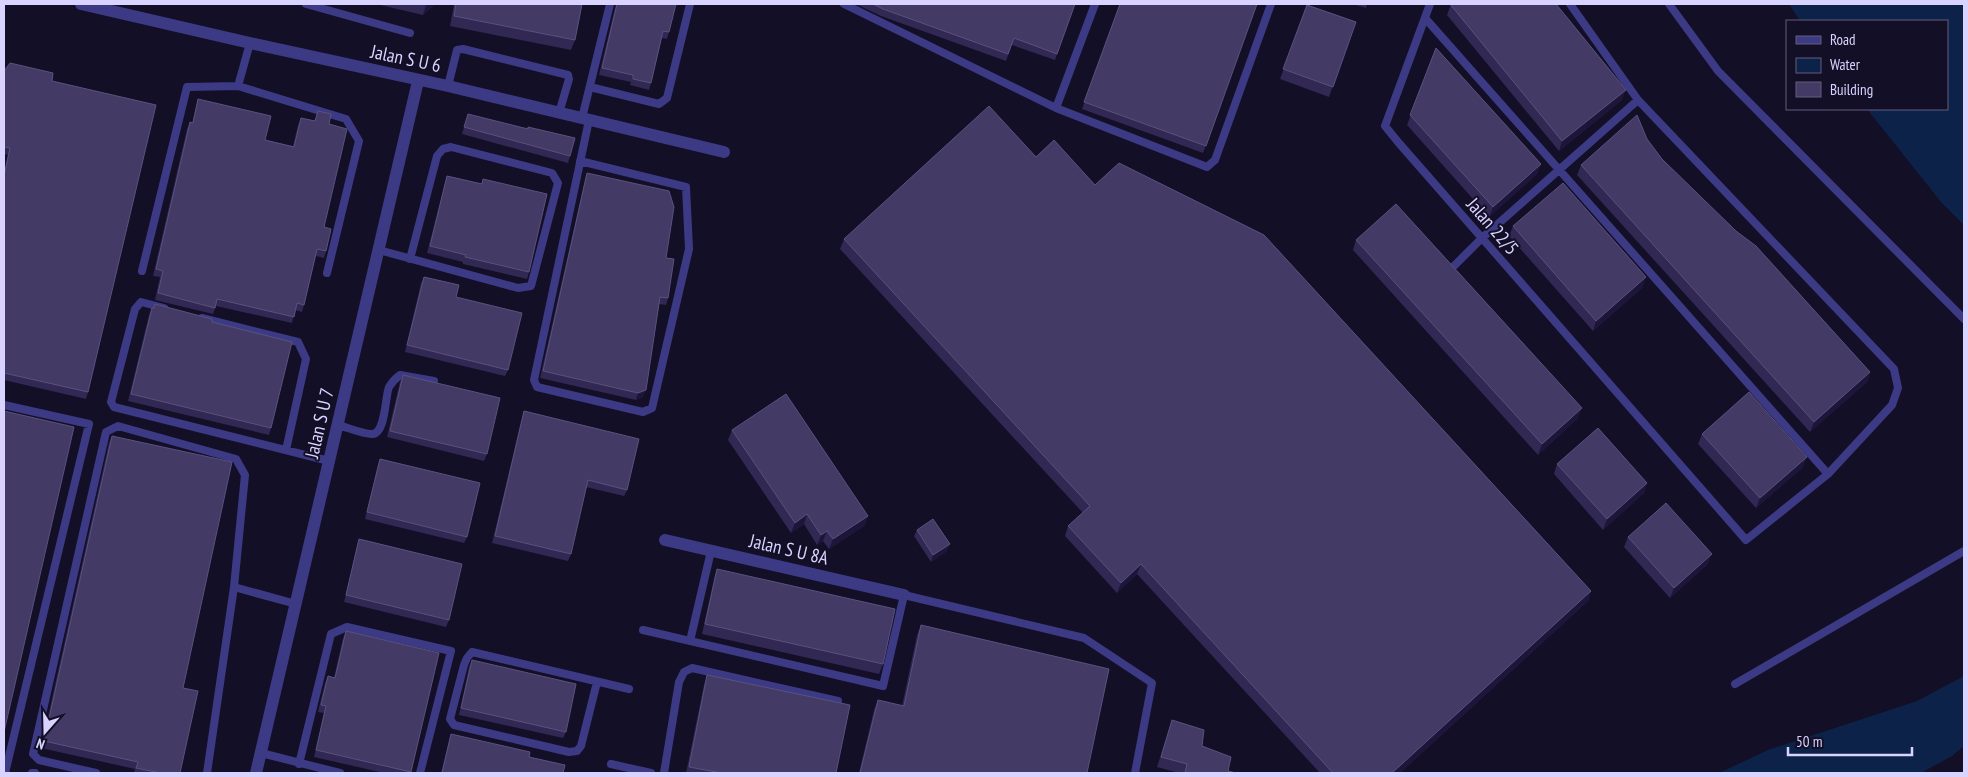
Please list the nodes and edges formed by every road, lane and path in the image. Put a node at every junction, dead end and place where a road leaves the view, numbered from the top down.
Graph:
1 (81, 4) edge
2 (306, 4) edge
3 (610, 4) edge
4 (690, 4) edge
5 (844, 4) edge
6 (1096, 4) edge
7 (1271, 4) edge
8 (1430, 4) edge
9 (1570, 4) edge
10 (1670, 4) edge
11 (1425, 18) junction
12 (410, 33) dead end
13 (250, 44) junction
14 (418, 80) junction
15 (238, 86) junction
16 (448, 86) junction
17 (590, 87) junction
18 (1638, 100) junction
19 (1056, 108) junction
20 (559, 113) junction
21 (586, 119) junction
22 (724, 152) dead end
23 (580, 161) junction
24 (1559, 170) junction
25 (1482, 238) junction
26 (378, 250) junction
27 (410, 259) junction
28 (1454, 266) edge
29 (142, 271) dead end
30 (327, 273) dead end
31 (169, 309) edge
32 (196, 316) edge
33 (1964, 320) edge
34 (434, 381) edge
35 (4, 405) edge
36 (338, 425) junction
37 (286, 450) junction
38 (329, 461) junction
39 (1828, 474) junction
40 (665, 540) dead end
41 (711, 551) junction
42 (1964, 551) edge
43 (234, 586) junction
44 (904, 595) junction
45 (296, 604) junction
46 (643, 630) dead end
47 (690, 641) junction
48 (597, 682) junction
49 (1735, 684) dead end
50 (629, 689) dead end
51 (838, 701) edge
52 (260, 753) junction
53 (299, 764) junction
54 (611, 764) dead end
55 (5, 773) edge
56 (96, 773) edge
57 (207, 773) edge
58 (256, 773) edge
59 (340, 773) edge
60 (420, 773) edge
61 (651, 773) edge
62 (664, 773) edge
63 (1135, 773) edge

1 - 13 street, Jalan S U 6
2 - 12 lane
3 - 17 lane
4 - 17 lane
5 - 19 lane
6 - 19 lane
7 - 19 lane
8 - 11 lane, Jalan 22/5
9 - 18 lane
10 - 33 lane
11 - 24 lane
11 - 25 lane, Jalan 22/5
13 - 14 street, Jalan S U 6
13 - 15 lane
14 - 16 street, Jalan S U 6
14 - 26 street, Jalan S U 7
15 - 29 lane
15 - 30 lane
16 - 20 street, Jalan S U 6
16 - 20 lane
17 - 21 lane
18 - 24 lane
18 - 39 lane
20 - 21 street, Jalan S U 6
21 - 22 street, Jalan S U 6
21 - 23 lane
23 - 23 lane
24 - 25 lane
24 - 39 lane
25 - 28 lane
25 - 39 lane, Jalan 22/5
26 - 27 lane
26 - 36 street, Jalan S U 7
27 - 27 lane
31 - 37 lane
32 - 37 lane
34 - 36 lane
35 - 55 lane
36 - 38 street, Jalan S U 7
37 - 38 lane
38 - 45 street, Jalan S U 7
40 - 41 street, Jalan S U 8A
41 - 44 street, Jalan S U 8A
41 - 47 lane
42 - 49 lane
43 - 45 lane
43 - 56 lane
43 - 57 lane
44 - 47 lane
44 - 63 lane
45 - 52 street, Jalan S U 7
46 - 47 lane
48 - 48 lane
48 - 50 lane
51 - 62 lane
52 - 53 lane
52 - 58 street, Jalan S U 7
53 - 59 lane
53 - 60 lane
54 - 61 lane

